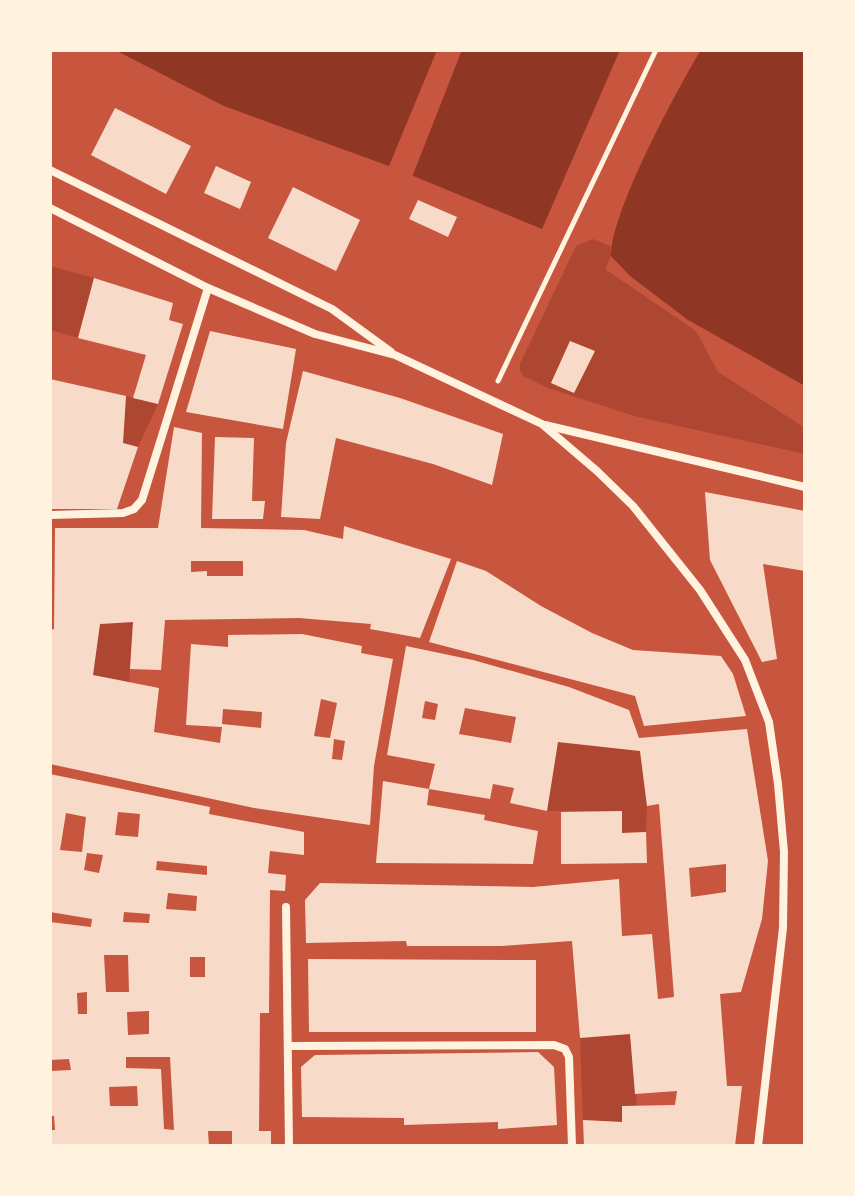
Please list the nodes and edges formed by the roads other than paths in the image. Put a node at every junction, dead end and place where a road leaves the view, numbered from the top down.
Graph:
1 (50, 170) edge
2 (50, 208) edge
3 (208, 288) junction
4 (395, 355) junction
5 (542, 424) junction
6 (805, 487) edge
7 (50, 515) edge
8 (286, 907) dead end
9 (288, 1046) junction
10 (289, 1146) edge
11 (572, 1146) edge
12 (758, 1146) edge

1 - 4 street
2 - 3 street
3 - 4 street
3 - 7 street
4 - 5 street
5 - 6 street
5 - 12 street
8 - 9 street
9 - 10 street
9 - 11 street

